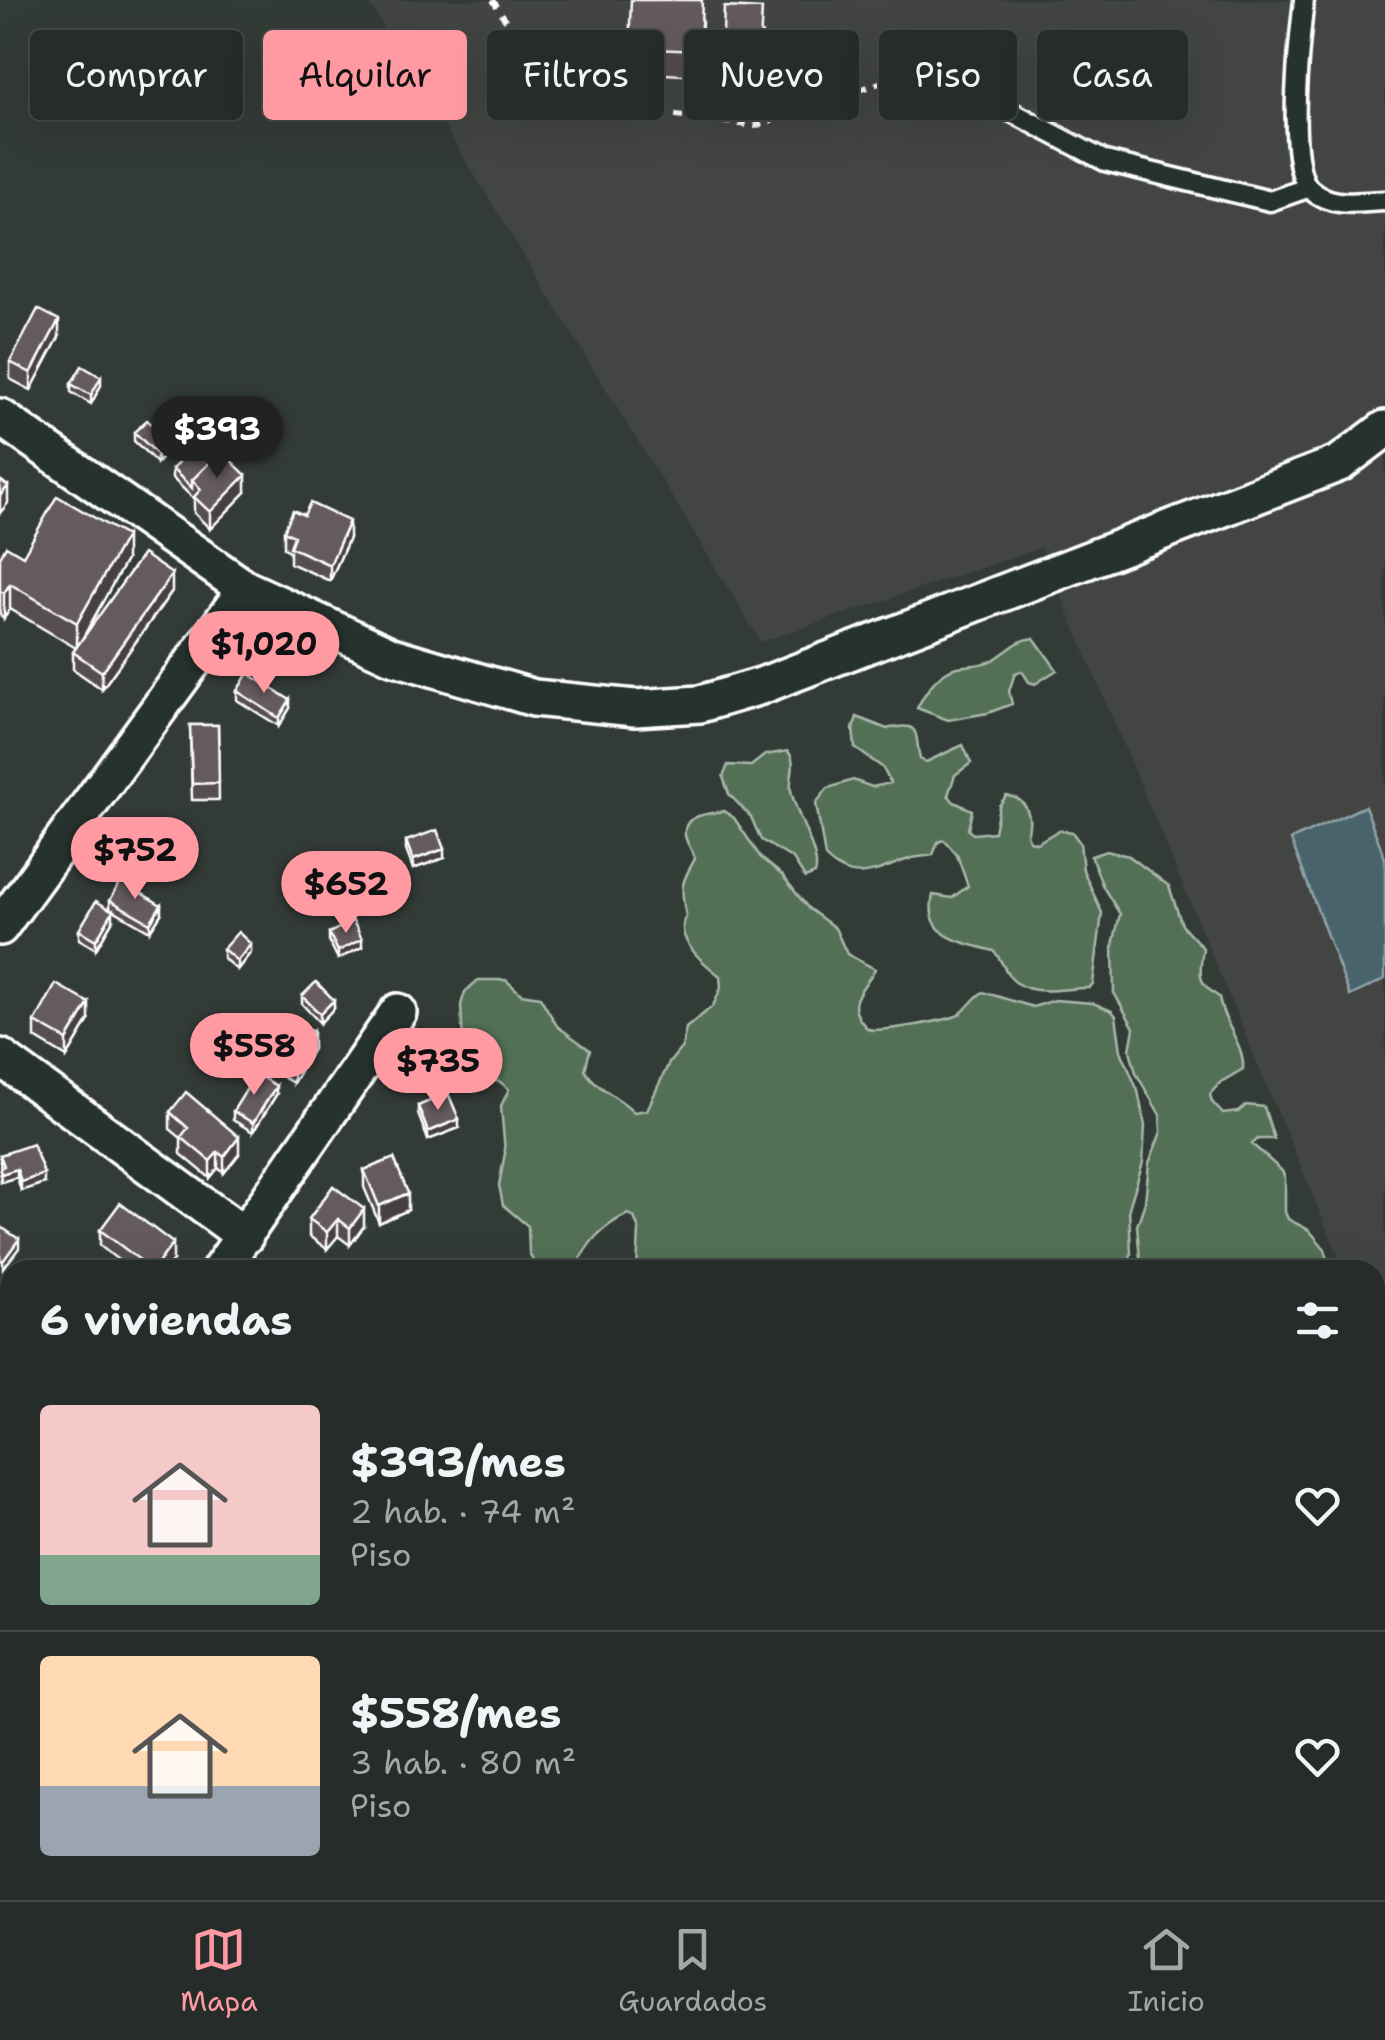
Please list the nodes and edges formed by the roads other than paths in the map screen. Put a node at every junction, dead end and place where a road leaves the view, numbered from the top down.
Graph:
1 (1304, 0) edge
2 (1017, 115) edge
3 (1307, 188) junction
4 (1385, 202) edge
5 (0, 417) edge
6 (1385, 429) edge
7 (246, 589) junction
8 (0, 928) edge
9 (398, 1012) dead end
10 (0, 1056) edge
11 (245, 1236) junction
12 (227, 1260) edge

1 - 3 lane
2 - 3 lane
3 - 4 lane
5 - 7 street
6 - 7 street
7 - 8 street
9 - 11 street
10 - 11 street
11 - 12 street

